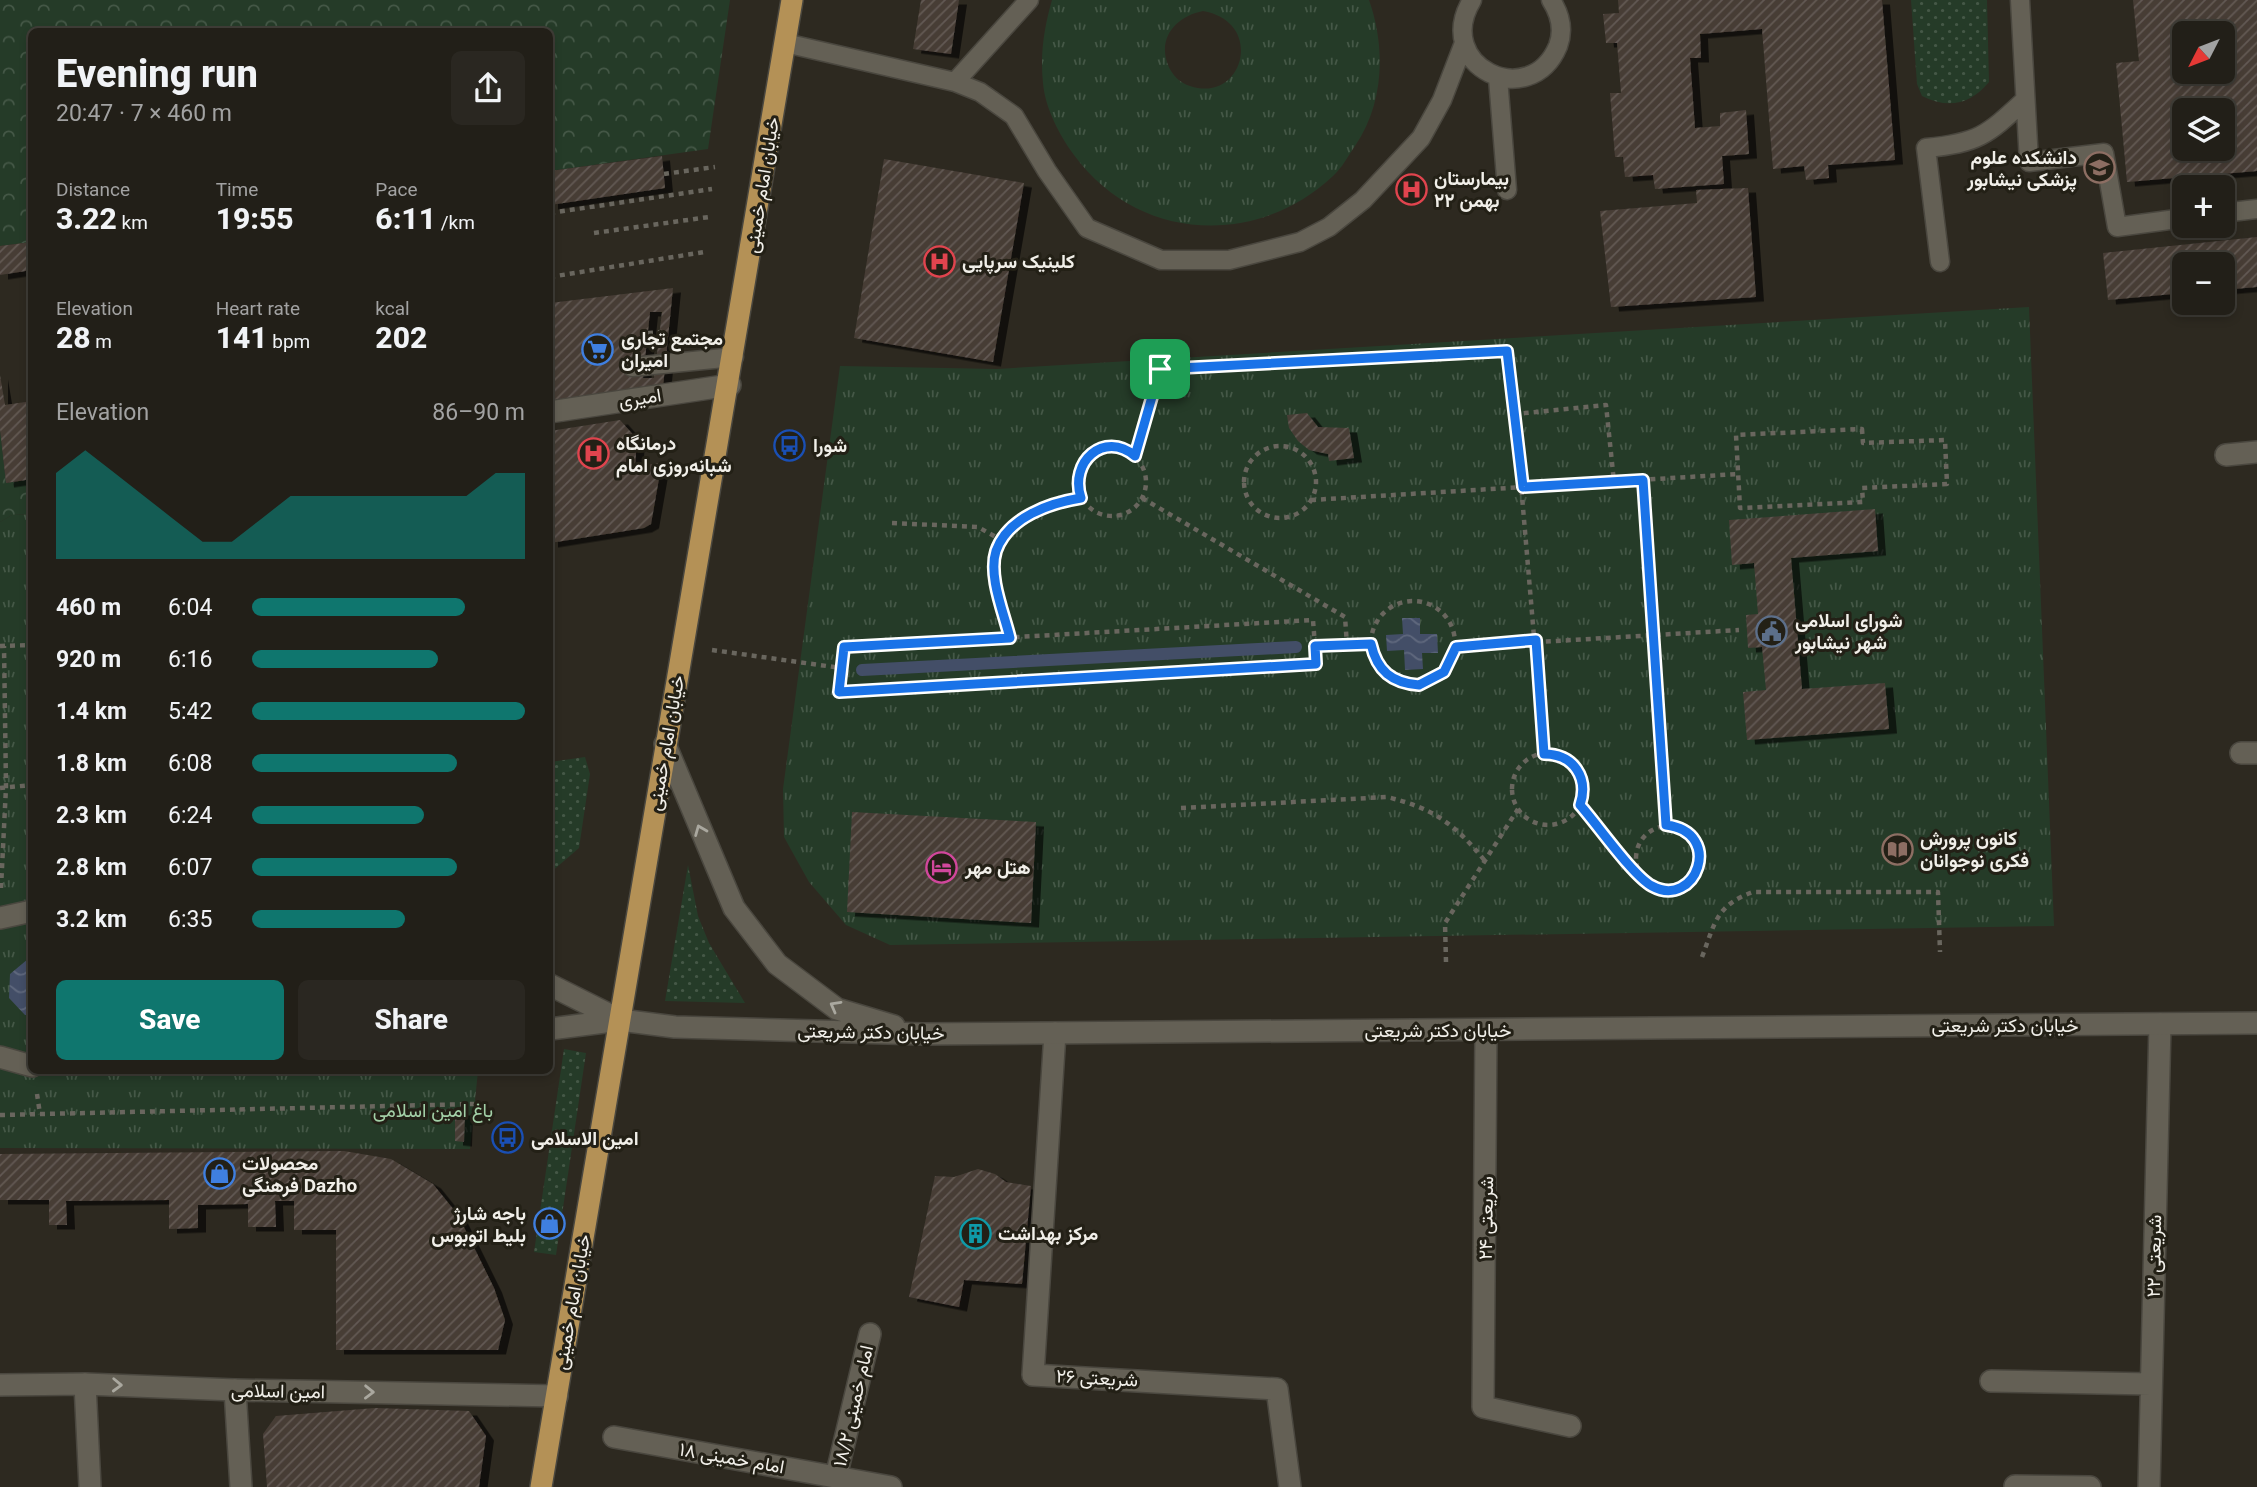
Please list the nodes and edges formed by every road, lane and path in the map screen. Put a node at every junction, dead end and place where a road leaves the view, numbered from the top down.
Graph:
1 (792, 0) edge
2 (1029, 0) edge
3 (1551, 0) edge
4 (2020, 0) edge
5 (1465, 3) edge
6 (785, 43) junction
7 (1464, 43) junction
8 (1498, 78) junction
9 (955, 82) junction
10 (2025, 100) junction
11 (715, 167) dead end
12 (664, 174) dead end
13 (712, 189) dead end
14 (1507, 190) dead end
15 (2257, 209) edge
16 (2235, 212) edge
17 (553, 213) edge
18 (709, 217) dead end
19 (2172, 220) edge
20 (594, 233) dead end
21 (704, 252) dead end
22 (1940, 262) dead end
23 (553, 277) edge
24 (734, 357) junction
25 (632, 368) dead end
26 (730, 385) junction
27 (553, 412) edge
28 (1515, 414) junction
29 (2257, 452) edge
30 (2226, 455) dead end
31 (1135, 456) junction
32 (1738, 474) junction
33 (1643, 480) junction
34 (1614, 482) junction
35 (1523, 487) junction
36 (1081, 498) junction
37 (1142, 498) junction
38 (1311, 500) junction
39 (892, 523) dead end
40 (1003, 541) junction
41 (1739, 630) dead end
42 (1655, 634) junction
43 (1010, 638) junction
44 (1536, 640) junction
45 (1371, 644) junction
46 (28, 645) edge
47 (1347, 645) junction
48 (2, 646) edge
49 (683, 646) junction
50 (1315, 646) junction
51 (1456, 647) junction
52 (841, 668) junction
53 (665, 744) junction
54 (1544, 754) junction
55 (28, 785) edge
56 (3, 788) edge
57 (1580, 805) junction
58 (1181, 808) dead end
59 (1518, 809) junction
60 (1666, 825) junction
61 (1485, 861) junction
62 (1639, 874) junction
63 (1, 897) edge
64 (28, 912) edge
65 (0, 918) edge
66 (1940, 952) dead end
67 (1702, 957) dead end
68 (1446, 962) dead end
69 (553, 986) edge
70 (620, 1020) junction
71 (2257, 1023) edge
72 (2160, 1024) junction
73 (553, 1029) edge
74 (1486, 1030) junction
75 (1055, 1033) junction
76 (923, 1034) junction
77 (0, 1057) edge
78 (28, 1065) edge
79 (474, 1104) dead end
80 (0, 1115) edge
81 (870, 1334) dead end
82 (1991, 1381) dead end
83 (85, 1384) junction
84 (2151, 1384) junction
85 (0, 1385) edge
86 (235, 1390) junction
87 (557, 1396) junction
88 (1570, 1426) dead end
89 (614, 1437) dead end
90 (836, 1478) junction
91 (810, 1480) edge
92 (2014, 1486) edge
93 (90, 1487) edge
94 (242, 1487) edge
95 (541, 1487) edge
96 (891, 1487) edge
97 (1290, 1487) edge
98 (2090, 1487) edge
99 (2149, 1487) edge

1 - 6 main road, خیابان امام خمینی
2 - 9 lane
3 - 8 lane
4 - 10 lane
5 - 7 lane
6 - 9 lane
6 - 24 main road, خیابان امام خمینی
7 - 8 lane
7 - 9 lane
8 - 14 lane
10 - 19 lane
10 - 22 lane
11 - 12 path
13 - 17 path
15 - 16 lane
18 - 20 path
21 - 23 path
24 - 25 lane
24 - 26 main road, خیابان امام خمینی
26 - 27 street, امیری
26 - 49 main road, خیابان امام خمینی
28 - 31 path
28 - 34 path
28 - 35 path
29 - 30 street
31 - 36 path
31 - 37 path
32 - 32 path
32 - 33 path
33 - 34 path
33 - 42 path
34 - 35 path
35 - 38 path
35 - 44 path
36 - 37 path
36 - 40 path
37 - 47 path
38 - 38 path
39 - 40 path
40 - 43 path
41 - 42 path
42 - 44 path
42 - 60 path
43 - 50 path
43 - 52 path
44 - 51 path
44 - 54 path
45 - 47 path
45 - 51 path
45 - 51 path
46 - 48 path
47 - 50 path
48 - 56 path
49 - 52 path
49 - 53 main road, خیابان امام خمینی
50 - 52 path
53 - 70 main road, خیابان امام خمینی
76 -> 53 street
54 - 57 path
54 - 59 path
55 - 56 path
56 - 63 path
57 - 59 path
57 - 62 path
58 - 61 path
59 - 61 path
60 - 62 path
60 - 62 path
61 - 68 path
64 - 65 street
66 - 67 path
69 - 70 street
70 - 73 street
70 - 76 street, خیابان دکتر شریعتی
70 - 87 main road, خیابان امام خمینی
71 - 72 street, خیابان دکتر شریعتی
72 - 74 street, خیابان دکتر شریعتی
72 - 84 street, شریعتی ۲۲
74 - 75 street, خیابان دکتر شریعتی
74 - 88 street, شریعتی ۲۴
75 - 76 street, خیابان دکتر شریعتی
75 - 97 street, شریعتی ۲۶
77 - 78 street
79 - 80 path
81 - 90 street, امام خمینی ۱۸/۲
82 - 84 street
83 - 85 street, امین اسلامی
83 -> 86 street, امین اسلامی
83 - 93 street
84 - 99 street, شریعتی ۲۲
86 -> 87 street, امین اسلامی
86 - 94 street
87 - 95 main road, خیابان امام خمینی
89 - 91 street, امام خمینی ۱۸
90 - 91 street, امام خمینی ۱۸
90 - 96 street, امام خمینی ۱۸
92 - 98 street

